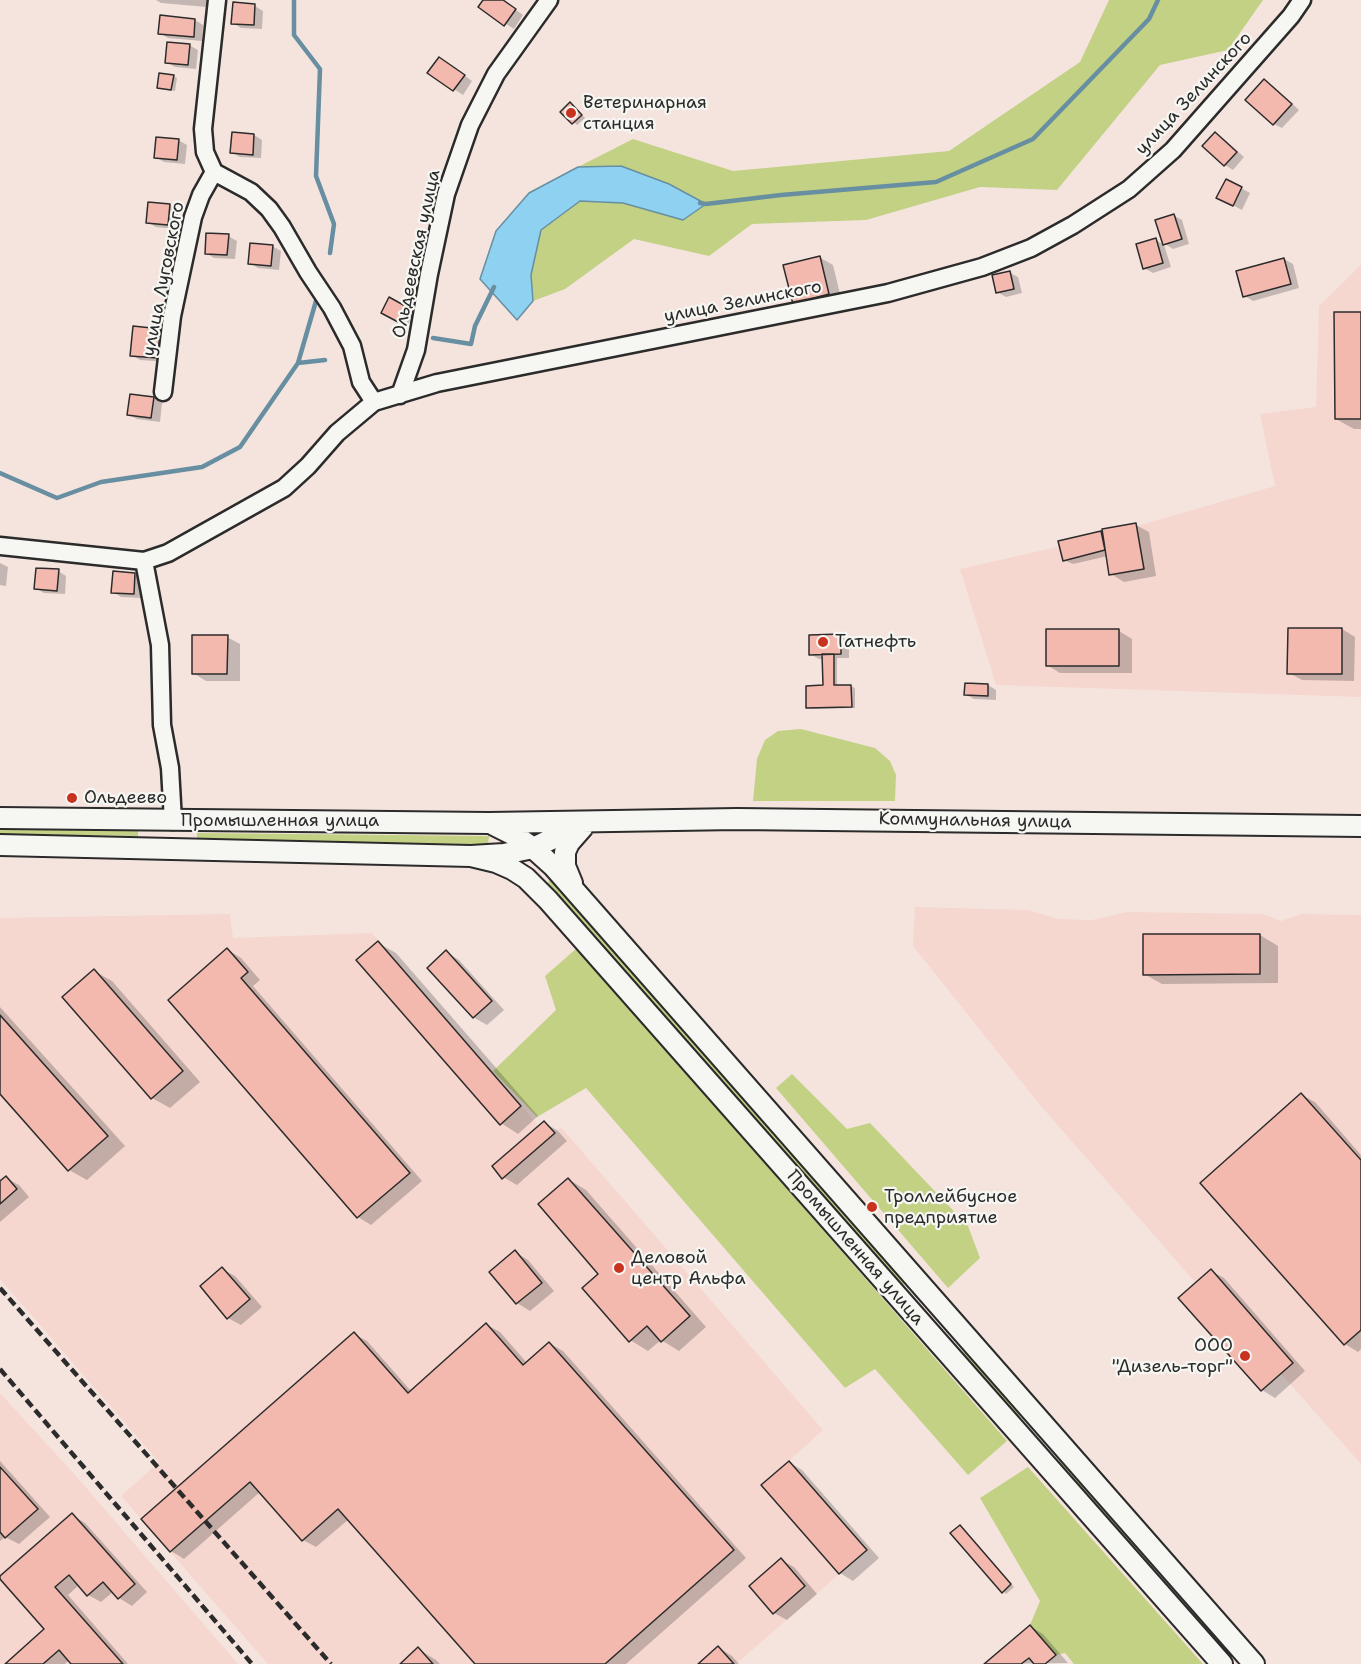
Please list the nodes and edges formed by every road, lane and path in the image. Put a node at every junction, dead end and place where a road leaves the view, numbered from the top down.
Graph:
1 (217, 0) edge
2 (549, 0) edge
3 (1302, 0) edge
4 (214, 172) junction
5 (163, 392) dead end
6 (400, 394) junction
7 (374, 402) junction
8 (0, 546) edge
9 (144, 561) junction
10 (0, 818) edge
11 (173, 820) junction
12 (589, 821) junction
13 (489, 823) junction
14 (1361, 826) edge
15 (0, 845) edge
16 (172, 848) junction
17 (533, 848) junction
18 (471, 856) junction
19 (526, 878) junction
20 (579, 895) junction
21 (945, 1313) junction
22 (927, 1329) junction
23 (1047, 1428) junction
24 (1028, 1445) junction
25 (1184, 1584) junction
26 (1165, 1600) junction
27 (1222, 1664) edge
28 (1254, 1664) edge

1 - 4 street
2 - 6 street, Ольдеевская улица
3 - 6 street, улица Зелинского
4 - 5 street, улица Луговского
4 - 7 street
6 - 7 street, улица Зелинского
7 - 9 street, улица Зелинского
8 - 9 street
9 - 11 street
10 - 11 main road, Промышленная улица
11 - 13 main road, Промышленная улица
11 - 16 main road
12 - 13 main road, Промышленная улица
12 - 14 main road, Коммунальная улица
12 - 17 main road, Промышленная улица
12 - 20 main road, Промышленная улица
13 - 17 main road, Промышленная улица
15 - 16 main road, Промышленная улица
16 - 18 main road, Промышленная улица
17 - 18 main road, Промышленная улица
17 - 19 main road
17 - 20 main road, Промышленная улица
18 - 19 main road, Промышленная улица
19 - 22 main road, Промышленная улица
20 - 21 main road, Промышленная улица
21 - 22 main road
21 - 23 main road, Промышленная улица
22 - 24 main road, Промышленная улица
23 - 24 main road
23 - 25 main road, Промышленная улица
24 - 26 main road, Промышленная улица
25 - 26 main road
25 - 28 main road, Промышленная улица
26 - 27 main road, Промышленная улица

